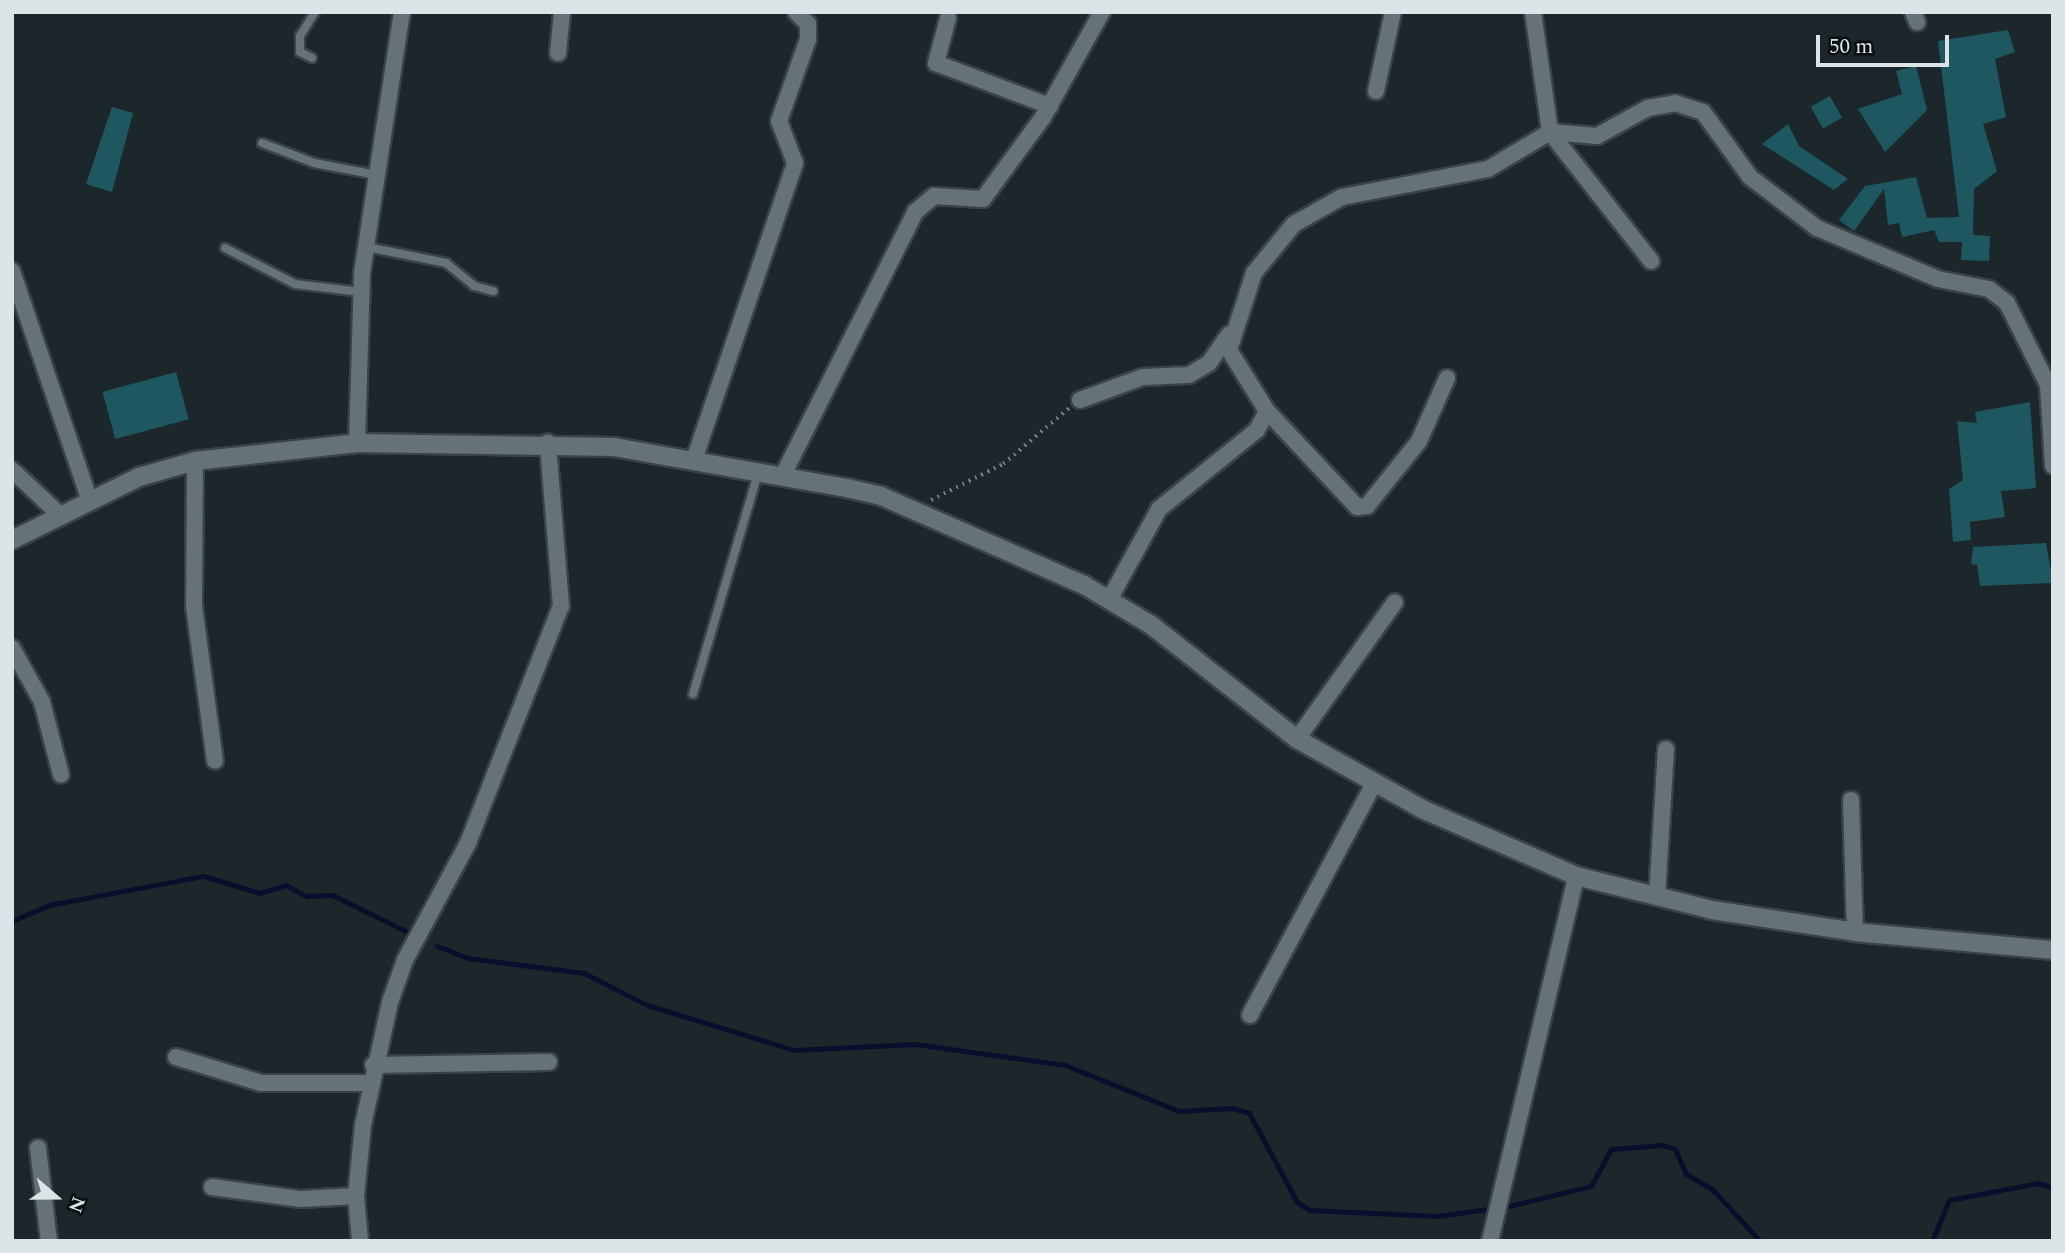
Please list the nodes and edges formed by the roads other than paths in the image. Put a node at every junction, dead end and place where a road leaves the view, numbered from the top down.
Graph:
1 (315, 12) edge
2 (402, 12) edge
3 (562, 12) edge
4 (796, 12) edge
5 (1101, 12) edge
6 (1393, 12) edge
7 (1533, 12) edge
8 (948, 18) dead end
9 (558, 53) dead end
10 (312, 58) dead end
11 (1376, 90) dead end
12 (1050, 106) junction
13 (1550, 132) junction
14 (262, 143) dead end
15 (380, 175) junction
16 (367, 247) junction
17 (225, 248) dead end
18 (1651, 261) dead end
19 (12, 271) edge
20 (493, 291) dead end
21 (360, 292) junction
22 (1233, 325) junction
23 (1447, 378) dead end
24 (1080, 400) road end
25 (1267, 411) junction
26 (357, 443) junction
27 (548, 443) junction
28 (694, 460) junction
29 (195, 461) junction
30 (2053, 466) edge
31 (12, 470) edge
32 (759, 471) junction
33 (783, 475) junction
34 (89, 499) junction
35 (58, 513) junction
36 (12, 540) edge
37 (1109, 600) junction
38 (1395, 602) dead end
39 (12, 648) edge
40 (694, 694) dead end
41 (1297, 739) junction
42 (1666, 750) dead end
43 (215, 761) dead end
44 (61, 775) dead end
45 (1374, 784) junction
46 (1851, 800) dead end
47 (1576, 876) junction
48 (1657, 896) junction
49 (1855, 932) junction
50 (2053, 950) edge
51 (1250, 1015) dead end
52 (176, 1057) dead end
53 (549, 1062) dead end
54 (373, 1065) junction
55 (369, 1083) junction
56 (38, 1149) dead end
57 (212, 1187) dead end
58 (356, 1196) junction
59 (49, 1241) edge
60 (360, 1241) edge
61 (1490, 1241) edge

1 - 10 lane
2 - 15 street
3 - 9 street
4 - 28 street
5 - 12 street
6 - 11 street
7 - 13 street
8 - 12 street
12 - 33 street
13 - 18 street
13 - 22 street
13 - 30 street
14 - 15 lane
15 - 16 street
16 - 20 lane
16 - 21 street
17 - 21 lane
19 - 34 street
21 - 26 street
22 - 24 street
22 - 25 street
23 - 25 street
25 - 37 street
26 - 27 street
26 - 29 street
27 - 28 street
27 - 54 street
28 - 32 street
29 - 34 street
29 - 43 street
31 - 35 street
32 - 33 street
32 - 40 lane
33 - 37 street
34 - 35 street
35 - 36 street
37 - 41 street
38 - 41 street
39 - 44 street
41 - 45 street
42 - 48 street
45 - 47 street
45 - 51 street
46 - 49 street
47 - 48 street
47 - 61 street
48 - 49 street
49 - 50 street
52 - 55 street
53 - 54 street
54 - 55 street
55 - 58 street
56 - 59 street
57 - 58 street
58 - 60 street

